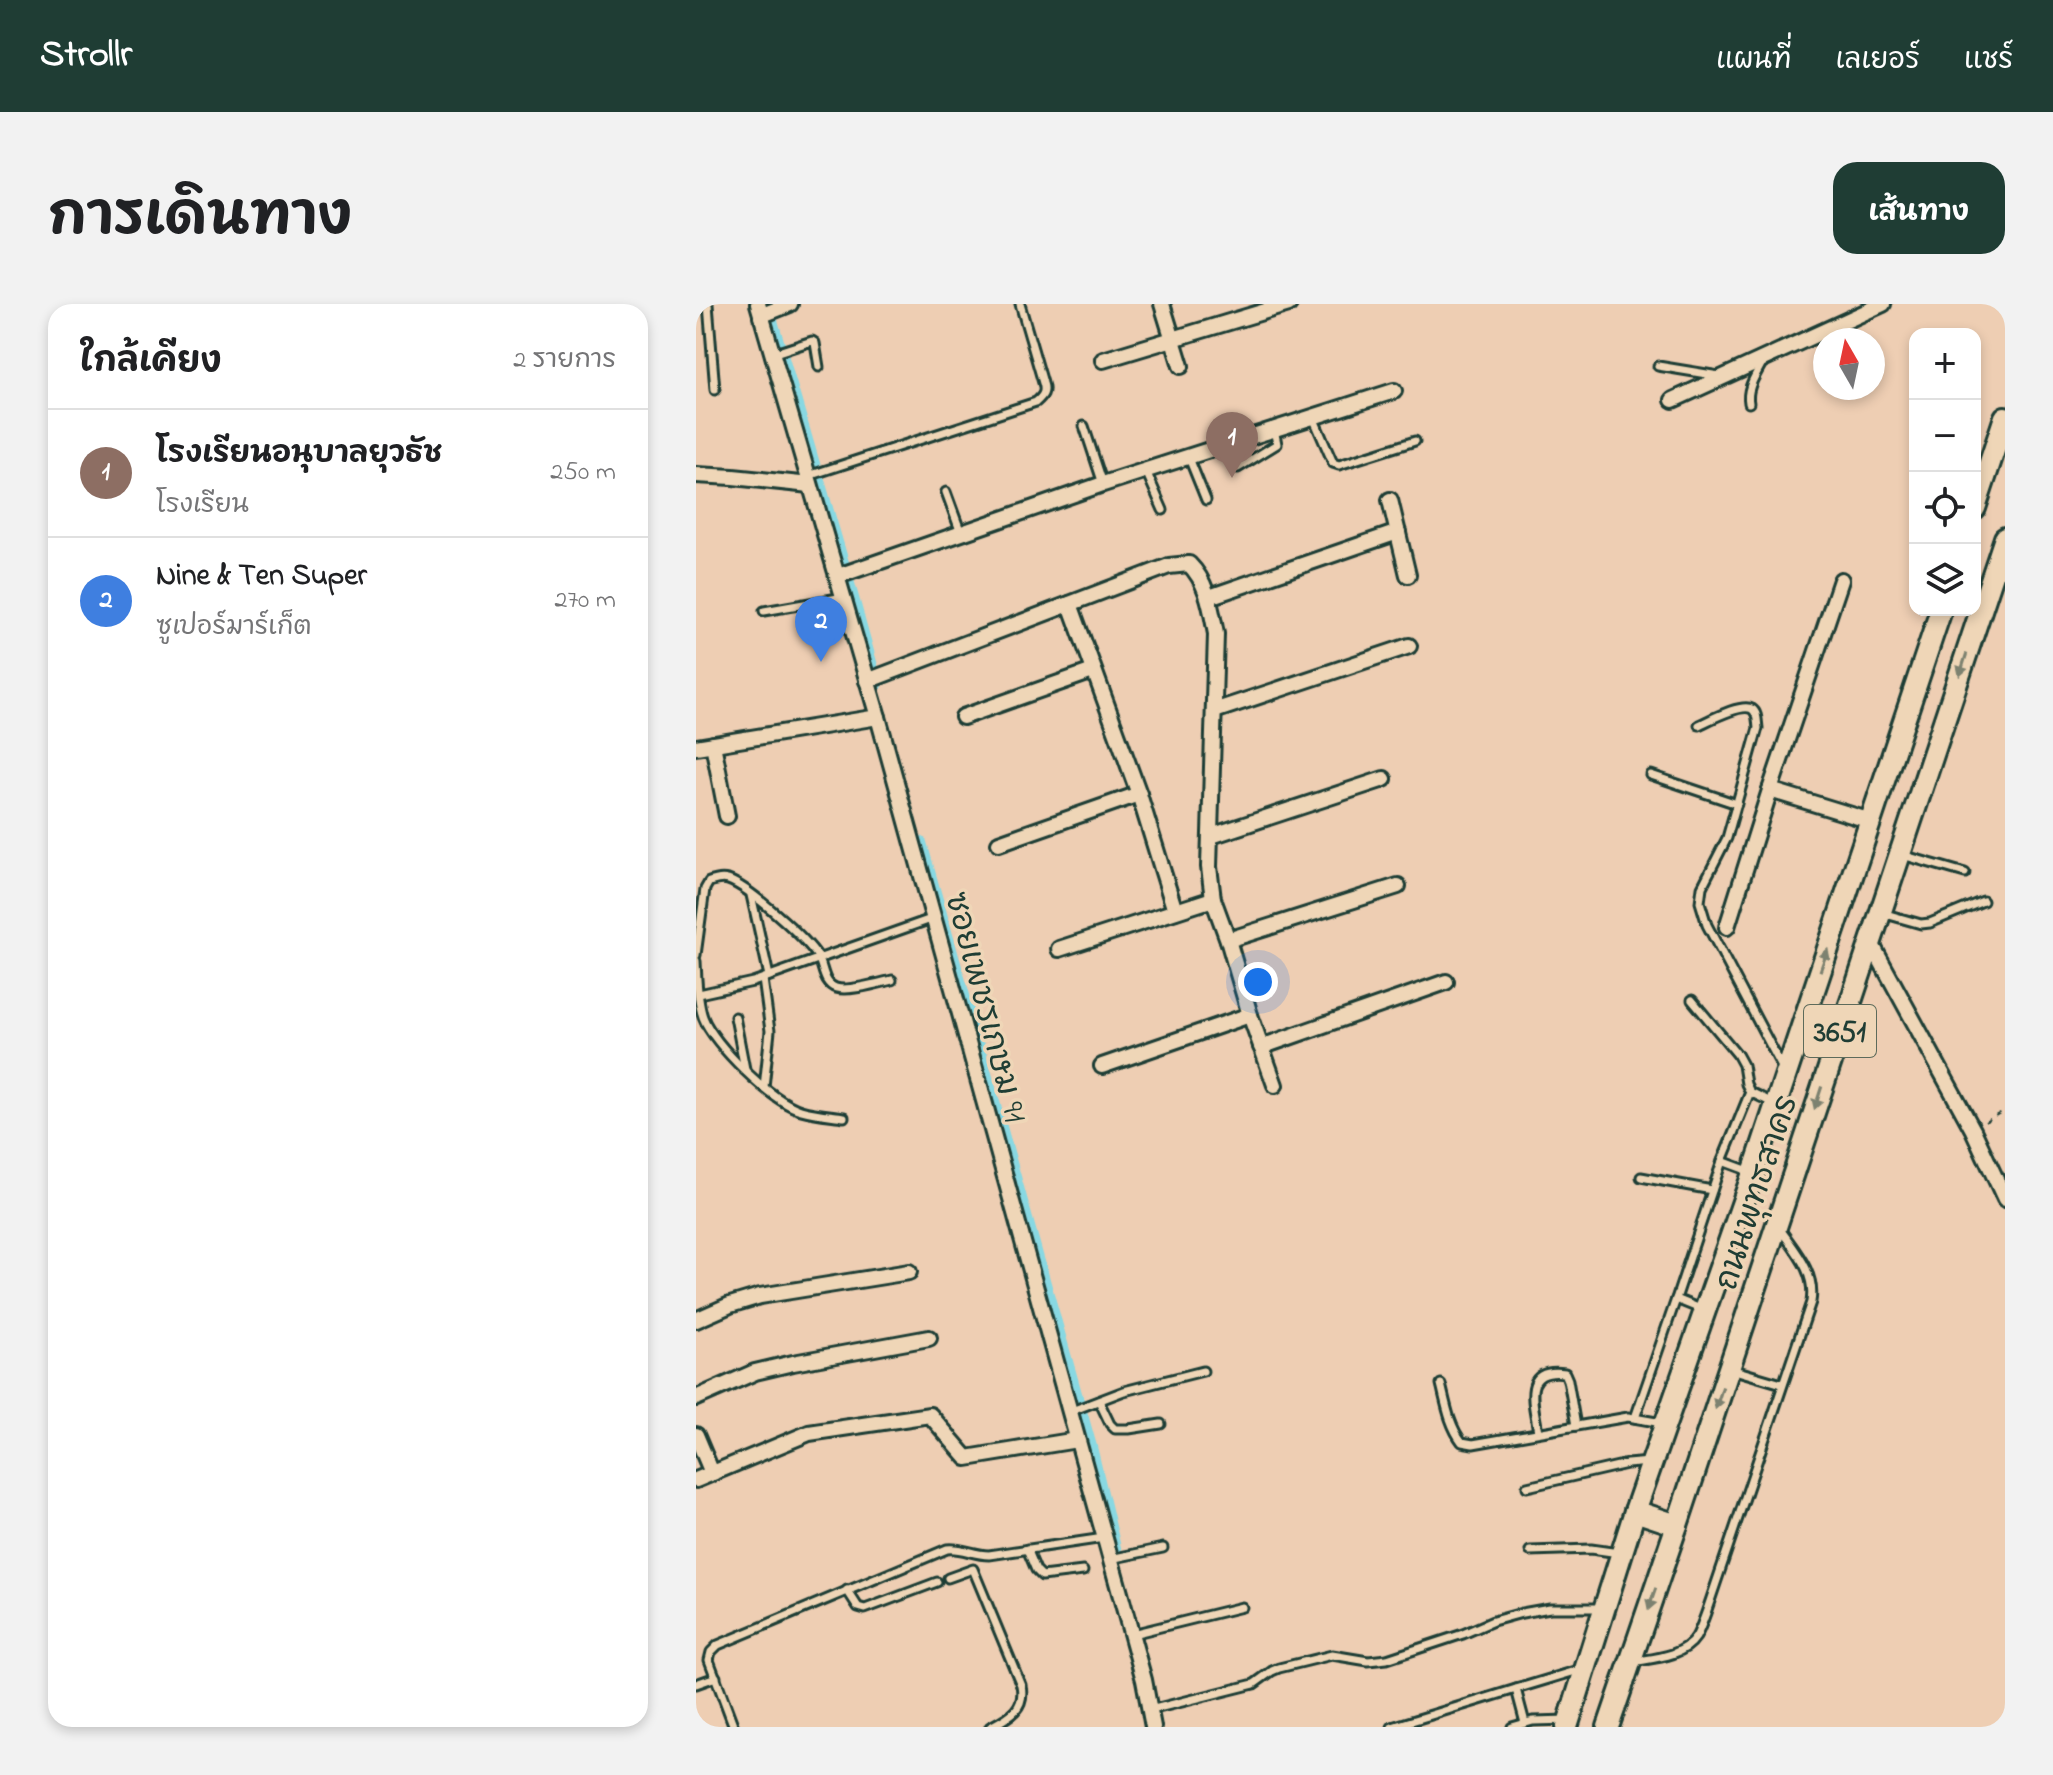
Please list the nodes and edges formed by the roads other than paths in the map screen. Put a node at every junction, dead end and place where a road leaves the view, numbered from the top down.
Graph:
1 (708, 304) edge
2 (1020, 304) edge
3 (1162, 304) edge
4 (1289, 304) edge
5 (1883, 304) edge
6 (770, 309) edge
7 (1172, 339) junction
8 (774, 352) junction
9 (1765, 358) junction
10 (1103, 360) dead end
11 (1181, 366) dead end
12 (1658, 366) dead end
13 (819, 367) dead end
14 (1724, 377) junction
15 (715, 390) dead end
16 (1394, 391) dead end
17 (1673, 400) dead end
18 (1749, 403) dead end
19 (1313, 417) junction
20 (2005, 417) edge
21 (1084, 426) dead end
22 (1274, 429) junction
23 (1415, 441) dead end
24 (1189, 456) junction
25 (1238, 468) dead end
26 (1146, 470) junction
27 (696, 475) edge
28 (809, 480) junction
29 (1103, 484) junction
30 (1981, 490) edge
31 (946, 492) dead end
32 (1206, 500) dead end
33 (1390, 500) dead end
34 (1163, 510) dead end
35 (1398, 532) junction
36 (961, 533) junction
37 (2005, 538) edge
38 (1408, 575) dead end
39 (838, 576) junction
40 (1841, 580) dead end
41 (844, 597) junction
42 (1209, 597) junction
43 (1070, 604) junction
44 (764, 611) dead end
45 (1939, 616) edge
46 (1409, 646) dead end
47 (1093, 671) junction
48 (880, 676) junction
49 (1214, 711) junction
50 (878, 717) junction
51 (963, 717) dead end
52 (1699, 725) dead end
53 (713, 744) junction
54 (696, 747) edge
55 (1651, 775) dead end
56 (1384, 779) dead end
57 (1770, 790) junction
58 (1139, 794) junction
59 (1737, 804) junction
60 (727, 816) dead end
61 (1871, 821) junction
62 (1211, 836) junction
63 (999, 843) dead end
64 (1899, 855) junction
65 (1965, 873) dead end
66 (1398, 886) dead end
67 (751, 895) junction
68 (1213, 899) junction
69 (1983, 901) dead end
70 (1175, 911) junction
71 (1880, 913) junction
72 (934, 918) junction
73 (1727, 927) dead end
74 (1228, 940) junction
75 (1870, 941) junction
76 (1059, 949) dead end
77 (696, 958) edge
78 (819, 958) junction
79 (766, 978) junction
80 (892, 980) dead end
81 (1446, 982) dead end
82 (699, 994) junction
83 (1692, 1000) dead end
84 (1250, 1015) junction
85 (735, 1017) dead end
86 (1261, 1047) junction
87 (1102, 1066) dead end
88 (745, 1069) junction
89 (1786, 1075) junction
90 (1275, 1085) dead end
91 (764, 1087) junction
92 (1750, 1092) junction
93 (1776, 1105) junction
94 (844, 1117) dead end
95 (1722, 1161) junction
96 (1753, 1173) junction
97 (1641, 1177) dead end
98 (1712, 1190) junction
99 (2005, 1199) edge
100 (1776, 1224) junction
101 (909, 1272) dead end
102 (1676, 1299) junction
103 (1705, 1310) junction
104 (696, 1320) edge
105 (929, 1338) dead end
106 (1729, 1368) junction
107 (1203, 1371) dead end
108 (1441, 1384) dead end
109 (1782, 1384) junction
110 (696, 1398) edge
111 (1097, 1402) junction
112 (1075, 1410) junction
113 (1635, 1418) junction
114 (1161, 1424) dead end
115 (1665, 1424) junction
116 (1576, 1426) junction
117 (1538, 1432) junction
118 (696, 1435) edge
119 (1077, 1440) junction
120 (1652, 1462) junction
121 (712, 1473) junction
122 (696, 1480) edge
123 (1527, 1487) dead end
124 (1635, 1511) junction
125 (1677, 1525) junction
126 (1104, 1538) junction
127 (1163, 1548) dead end
128 (1027, 1549) junction
129 (965, 1551) junction
130 (1530, 1551) dead end
131 (1621, 1554) junction
132 (1116, 1558) junction
133 (973, 1569) junction
134 (1083, 1571) dead end
135 (948, 1578) dead end
136 (937, 1582) dead end
137 (847, 1590) junction
138 (1242, 1607) dead end
139 (1605, 1608) junction
140 (1136, 1633) junction
141 (1630, 1662) junction
142 (1585, 1669) junction
143 (716, 1677) junction
144 (696, 1684) edge
145 (1516, 1689) junction
146 (1156, 1709) junction
147 (1525, 1723) junction
148 (1568, 1724) edge
149 (734, 1727) edge
150 (990, 1727) edge
151 (1153, 1727) edge
152 (1392, 1727) edge
153 (1512, 1727) edge
154 (1608, 1727) edge

1 - 15 lane
2 - 28 lane
3 - 7 street
4 - 7 street
5 - 9 street
6 - 8 street, ซอยเพชรเกษม 91
7 - 10 street
7 - 11 street
8 - 13 lane
8 - 28 street, ซอยเพชรเกษม 91
9 - 14 street
9 - 18 lane
12 - 14 lane
14 - 17 street
16 - 19 street
19 - 22 street
19 - 23 lane
20 - 30 main road
21 - 29 lane
22 - 24 street
22 - 25 lane
24 - 26 street
24 - 32 lane
26 - 29 street
26 - 34 lane
27 - 28 street
28 - 39 street, ซอยเพชรเกษม 91
29 - 36 street
31 - 36 lane
33 - 35 street
35 - 38 street
35 - 42 street
36 - 39 street
37 -> 64 main road, ถนนพุทธสาคร / 3651
39 - 41 street, ซอยเพชรเกษม 91
40 - 57 street
41 - 44 lane
41 - 48 street, ซอยเพชรเกษม 91
42 - 43 street
42 - 49 street
43 - 47 street
43 - 48 street
45 - 61 main road, ถนนพุทธสาคร / 3651
46 - 49 street
47 - 51 street
47 - 58 street
48 - 50 street, ซอยเพชรเกษม 91
49 - 62 street
50 - 53 street
50 - 72 street, ซอยเพชรเกษม 91
52 - 59 lane
53 - 54 street
53 - 60 street
55 - 59 lane
56 - 62 street
57 - 61 street
57 - 73 street
58 - 63 street
58 - 70 street
59 - 89 lane
89 -> 61 main road, ถนนพุทธสาคร / 3651
62 - 68 street
64 - 65 lane
64 - 71 main road, ถนนพุทธสาคร / 3651
66 - 74 street
67 - 77 lane
67 - 78 lane
67 - 79 lane
68 - 70 street
68 - 74 street
69 - 71 lane
70 - 76 street
71 - 75 main road, ถนนพุทธสาคร / 3651
72 - 78 lane
72 - 112 street, ซอยเพชรเกษม 91
74 - 84 street
75 - 99 street
75 -> 100 main road, ถนนพุทธสาคร / 3651
77 - 82 lane
78 - 79 lane
78 - 80 lane
79 - 82 lane
79 - 91 lane
81 - 86 street
82 - 88 lane
83 - 92 lane
84 - 86 street
84 - 87 street
85 - 88 lane
86 - 90 street
88 - 91 lane
89 - 93 main road, ถนนพุทธสาคร / 3651
91 - 94 lane
92 - 93 lane
92 - 95 lane
93 - 96 main road, ถนนพุทธสาคร / 3651
95 - 96 lane
95 - 98 lane
96 - 103 main road, ถนนพุทธสาคร / 3651
97 - 98 lane
98 - 102 lane
100 - 106 main road, ถนนพุทธสาคร / 3651
100 - 109 lane
101 - 104 street
102 - 103 lane
102 - 113 lane
103 - 115 main road, ถนนพุทธสาคร / 3651
105 - 110 street
106 - 109 lane
106 -> 125 main road, ถนนพุทธสาคร / 3651
107 - 111 lane
108 - 117 lane
109 - 141 lane
111 - 112 lane
111 - 114 lane
112 - 119 street, ซอยเพชรเกษม 91
113 - 115 lane
113 - 116 lane
115 - 120 main road, ถนนพุทธสาคร / 3651
116 - 117 lane
116 - 117 lane
118 - 121 street
119 - 121 street
119 - 126 street, ซอยเพชรเกษม 91
120 - 123 lane
120 - 124 main road, ถนนพุทธสาคร / 3651
121 - 122 street
124 - 125 main road
124 - 131 main road, ถนนพุทธสาคร / 3651
125 -> 141 main road, ถนนพุทธสาคร / 3651
126 - 128 lane
126 - 132 street, ซอยเพชรเกษม 91
127 - 132 lane
128 - 129 lane
128 - 134 lane
129 - 133 lane
129 - 137 lane
130 - 131 lane
131 - 139 main road, ถนนพุทธสาคร / 3651
132 - 140 street, ซอยเพชรเกษม 91
133 - 135 lane
133 - 150 lane
136 - 137 lane
137 - 143 lane
138 - 140 lane
139 - 142 main road, ถนนพุทธสาคร / 3651
139 - 146 lane
140 - 146 street, ซอยเพชรเกษม 91
141 - 154 main road, ถนนพุทธสาคร / 3651
142 - 145 lane
142 - 148 main road, ถนนพุทธสาคร / 3651
143 - 144 lane
143 - 149 lane
145 - 147 lane
145 - 152 lane
146 - 151 street, ซอยเพชรเกษม 91
147 - 148 lane
147 - 153 lane

